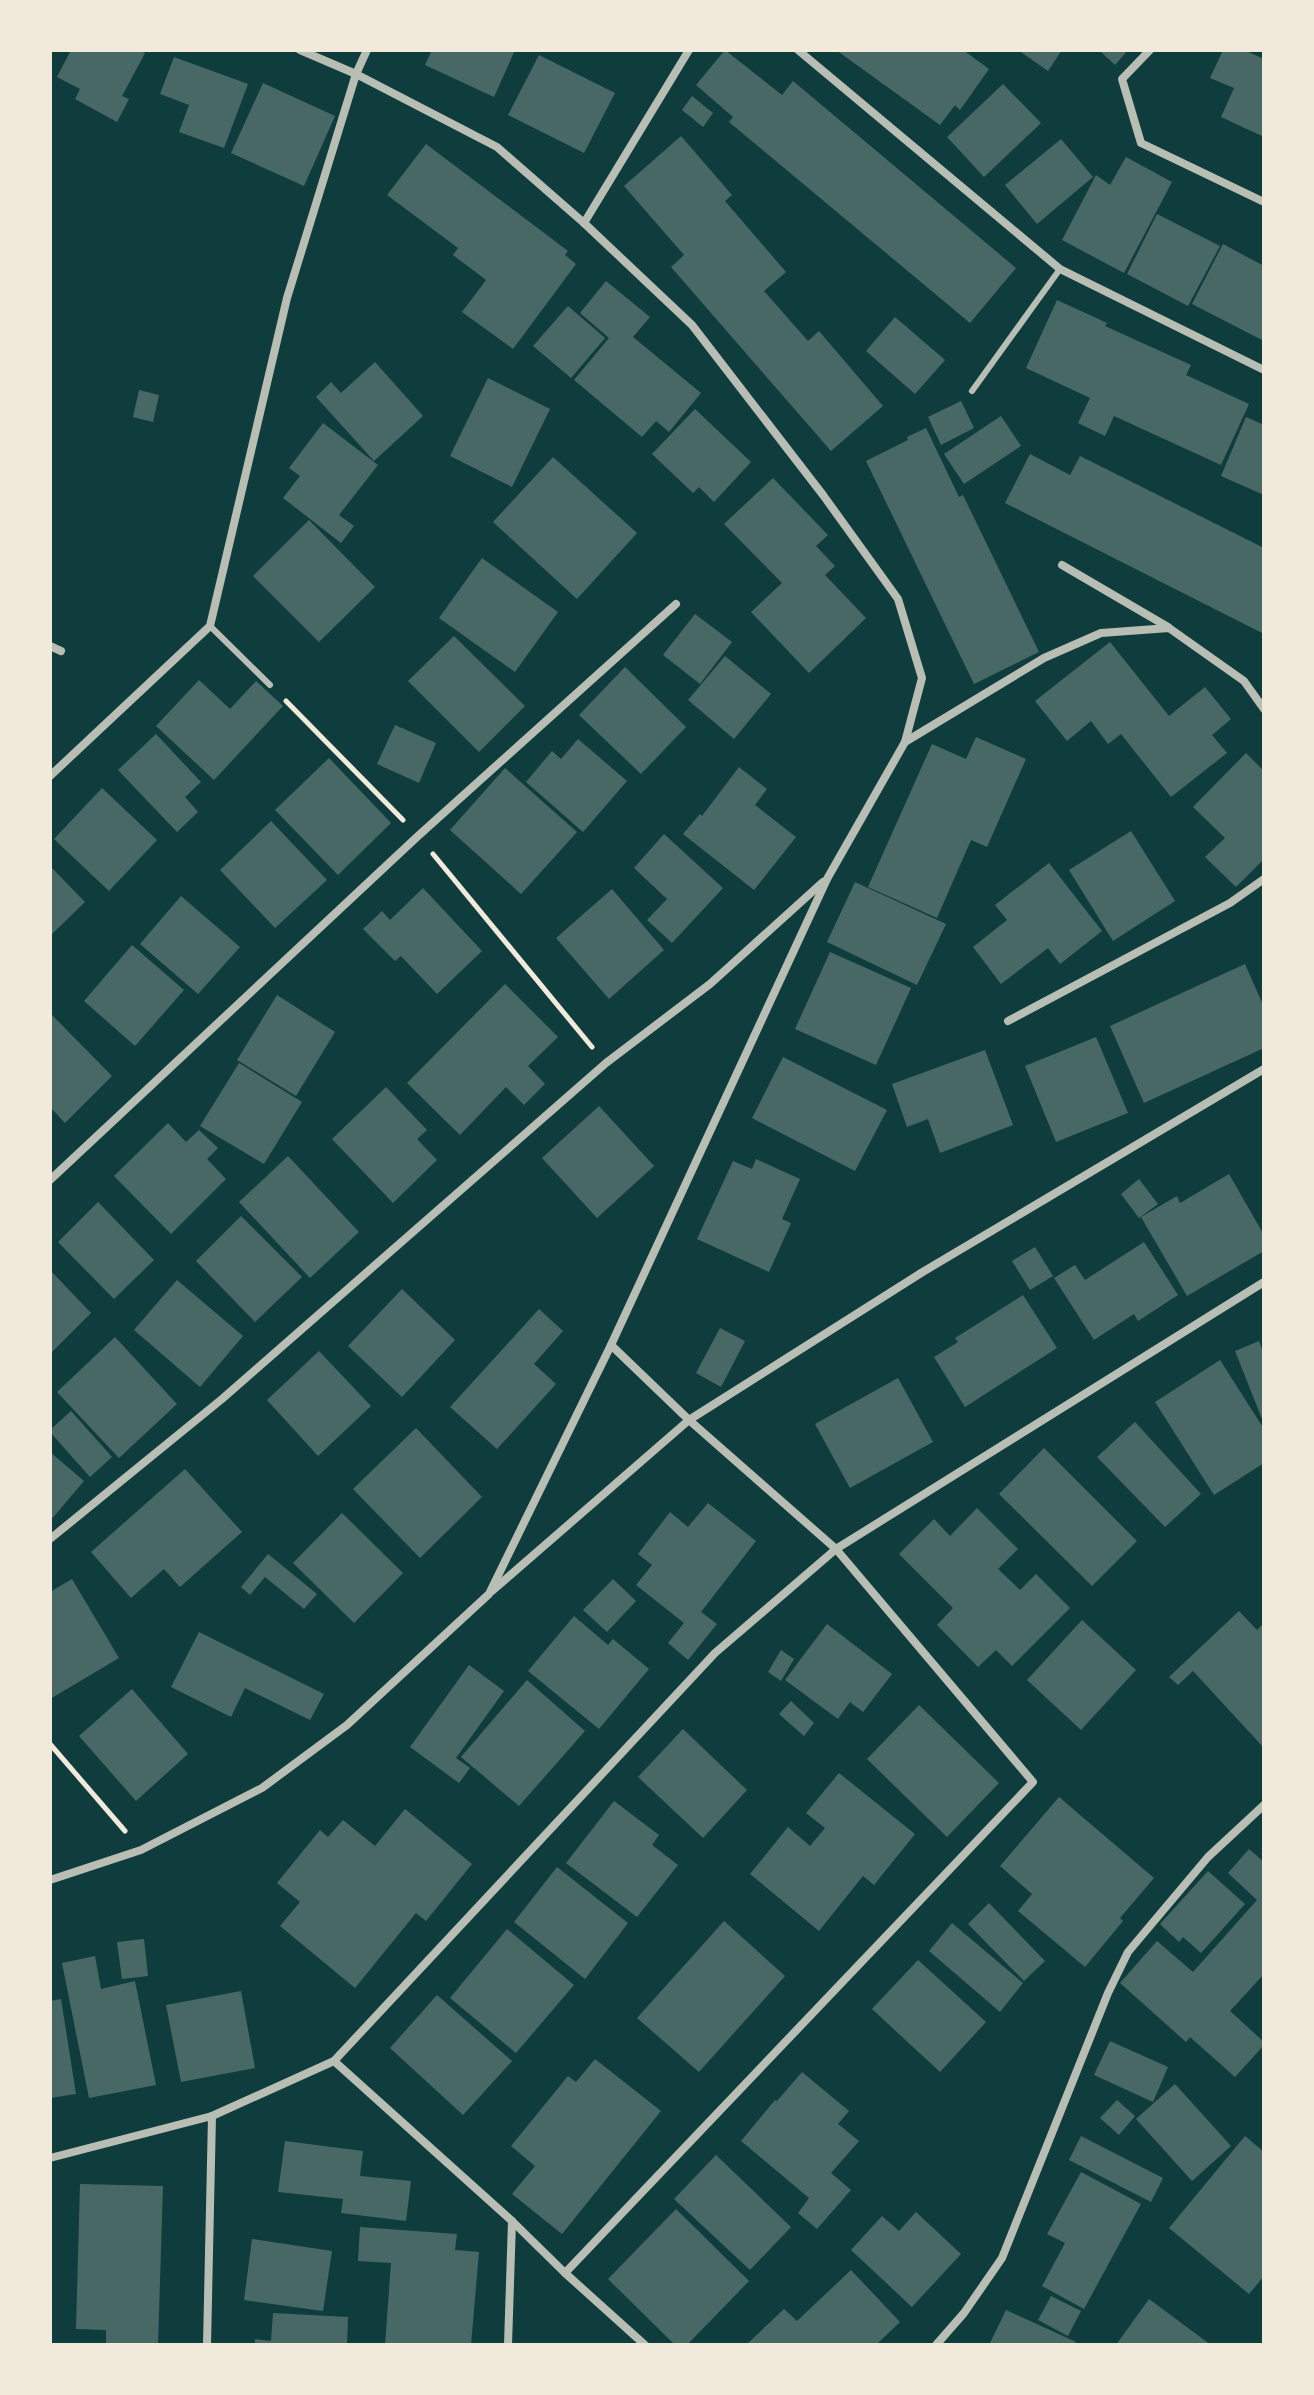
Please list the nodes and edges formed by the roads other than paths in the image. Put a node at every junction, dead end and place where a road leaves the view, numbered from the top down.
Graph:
1 (300, 50) edge
2 (367, 50) edge
3 (689, 50) edge
4 (798, 50) edge
5 (1150, 50) edge
6 (356, 74) junction
7 (1264, 202) edge
8 (584, 223) junction
9 (1060, 269) junction
10 (1264, 370) edge
11 (972, 391) dead end
12 (1062, 565) dead end
13 (676, 604) dead end
14 (210, 626) junction
15 (1169, 628) junction
16 (50, 646) edge
17 (61, 651) dead end
18 (270, 685) road end
19 (1264, 709) edge
20 (905, 742) junction
21 (50, 776) edge
22 (827, 879) junction
23 (1264, 879) edge
24 (1008, 1021) dead end
25 (1264, 1069) edge
26 (50, 1180) edge
27 (1264, 1282) edge
28 (611, 1345) junction
29 (689, 1420) junction
30 (50, 1539) edge
31 (836, 1549) junction
32 (489, 1594) junction
33 (1264, 1805) edge
34 (50, 1880) edge
35 (334, 2061) junction
36 (212, 2116) junction
37 (50, 2158) edge
38 (512, 2221) junction
39 (565, 2273) junction
40 (207, 2345) edge
41 (508, 2345) edge
42 (645, 2345) edge
43 (936, 2345) edge

1 - 6 street
2 - 6 street
3 - 8 street
4 - 9 street
5 - 7 street
6 - 8 street
6 - 14 street
8 - 20 street
9 - 10 street
9 - 11 lane
12 - 15 street
13 - 26 street
14 - 18 lane
14 - 21 street
15 - 19 street
15 - 20 street
16 - 17 street
20 - 22 street
22 - 28 street
22 - 30 street
23 - 24 street
25 - 29 street
27 - 31 street
28 - 29 street
28 - 32 street
29 - 31 street
29 - 32 street
31 - 35 street
31 - 39 street
32 - 34 street
33 - 43 street
35 - 36 street
35 - 38 street
36 - 37 street
36 - 40 street
38 - 39 street
38 - 41 street
39 - 42 street

